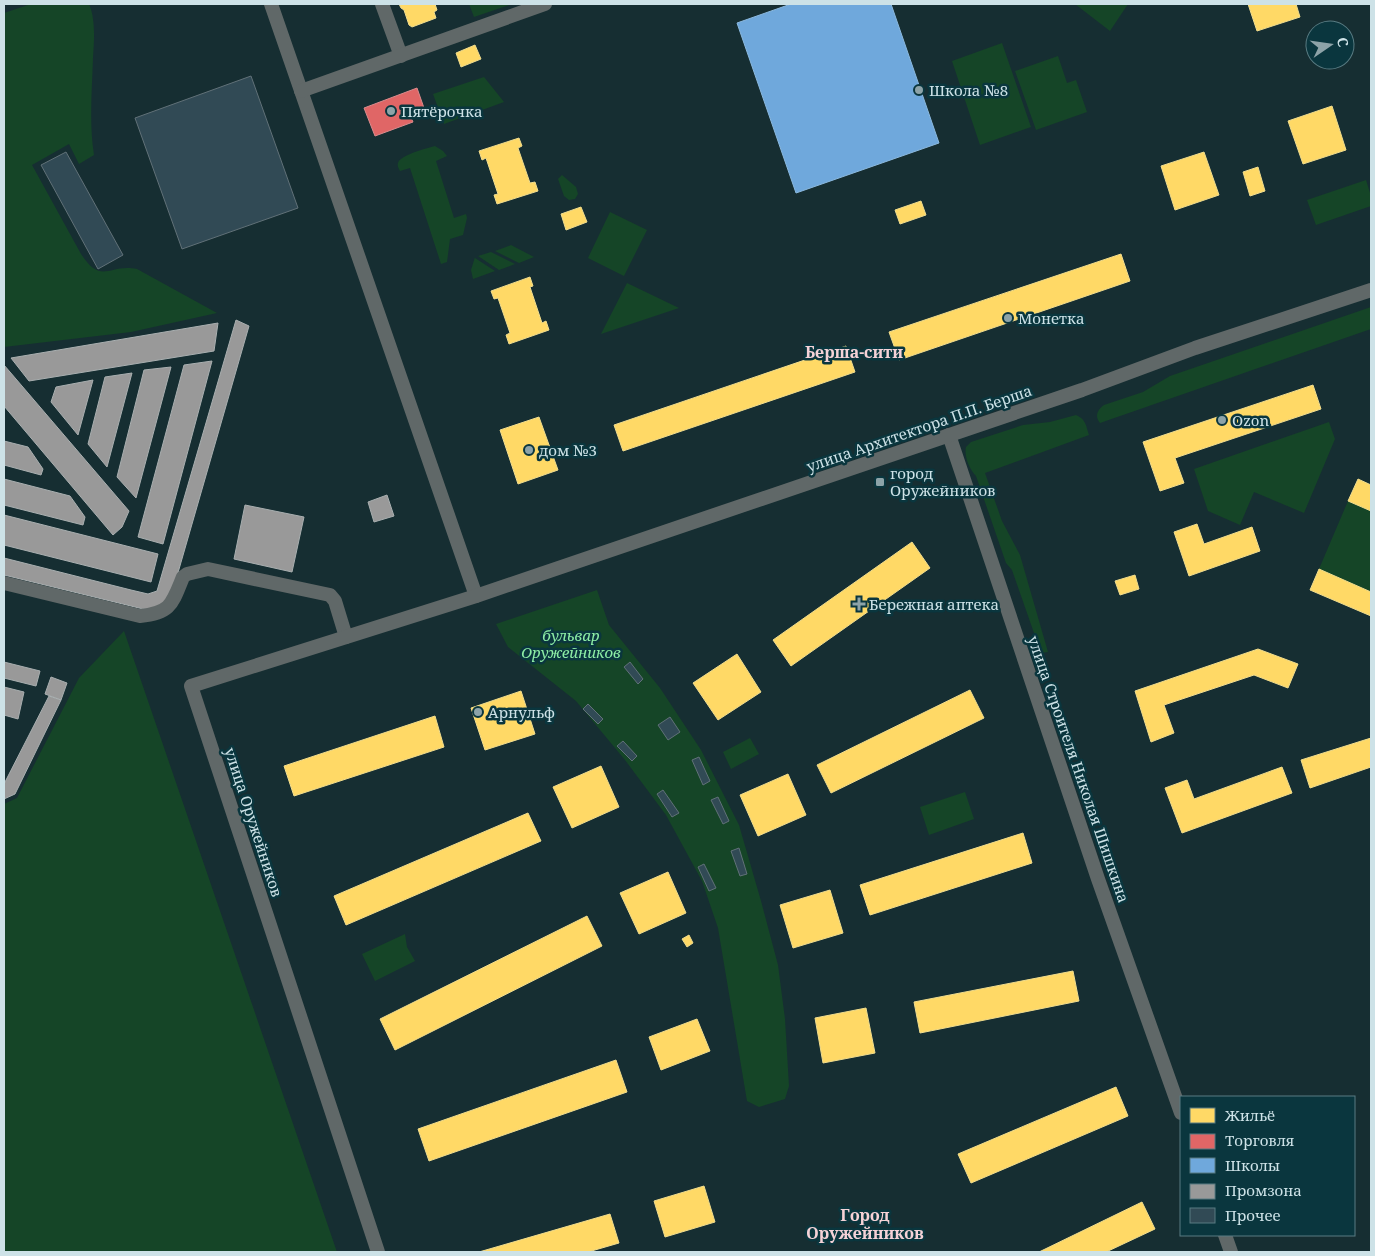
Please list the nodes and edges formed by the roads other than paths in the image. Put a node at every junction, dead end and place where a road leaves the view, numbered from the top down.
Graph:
1 (271, 4) edge
2 (382, 4) edge
3 (545, 4) edge
4 (401, 56) junction
5 (301, 91) junction
6 (1371, 290) edge
7 (949, 435) junction
8 (4, 583) edge
9 (476, 596) junction
10 (346, 637) junction
11 (1180, 1110) edge
12 (1225, 1236) edge
13 (378, 1252) edge
14 (1231, 1252) edge

1 - 5 street
2 - 4 street
3 - 4 street
4 - 5 street
5 - 9 street
6 - 7 street, улица Архитектора П.П. Берша
7 - 9 street, улица Архитектора П.П. Берша
7 - 11 street, улица Строителя Николая Шишкина
8 - 10 street
9 - 10 street, улица Оружейников
10 - 13 street, улица Оружейников
12 - 14 street

